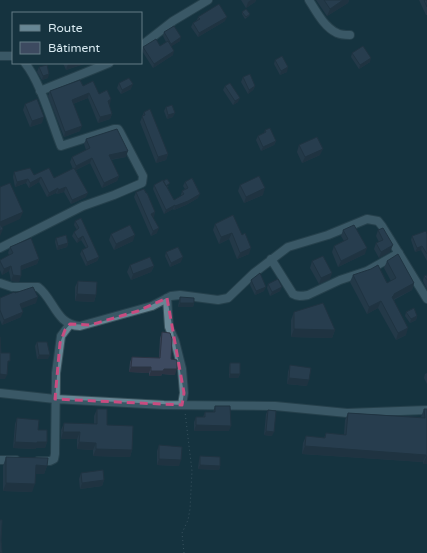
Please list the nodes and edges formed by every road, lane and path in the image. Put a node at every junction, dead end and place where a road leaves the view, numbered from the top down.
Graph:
1 (208, 0) edge
2 (309, 0) edge
3 (350, 34) dead end
4 (142, 45) edge
5 (0, 56) edge
6 (12, 56) edge
7 (26, 64) edge
8 (107, 64) edge
9 (40, 91) junction
10 (0, 248) edge
11 (399, 253) junction
12 (271, 259) junction
13 (0, 283) edge
14 (167, 298) junction
15 (427, 299) edge
16 (70, 324) junction
17 (0, 394) edge
18 (55, 399) junction
19 (184, 408) junction
20 (427, 410) edge
21 (0, 460) edge
22 (184, 553) edge

1 - 4 street
2 - 3 street
5 - 6 street
7 - 9 street
8 - 9 street
9 - 10 street
11 - 12 street
11 - 12 street
11 - 15 street
12 - 14 street
13 - 16 street
14 - 16 street
14 - 19 street
16 - 18 street
17 - 18 street
18 - 19 street
18 - 21 street
19 - 20 street
19 - 22 path

